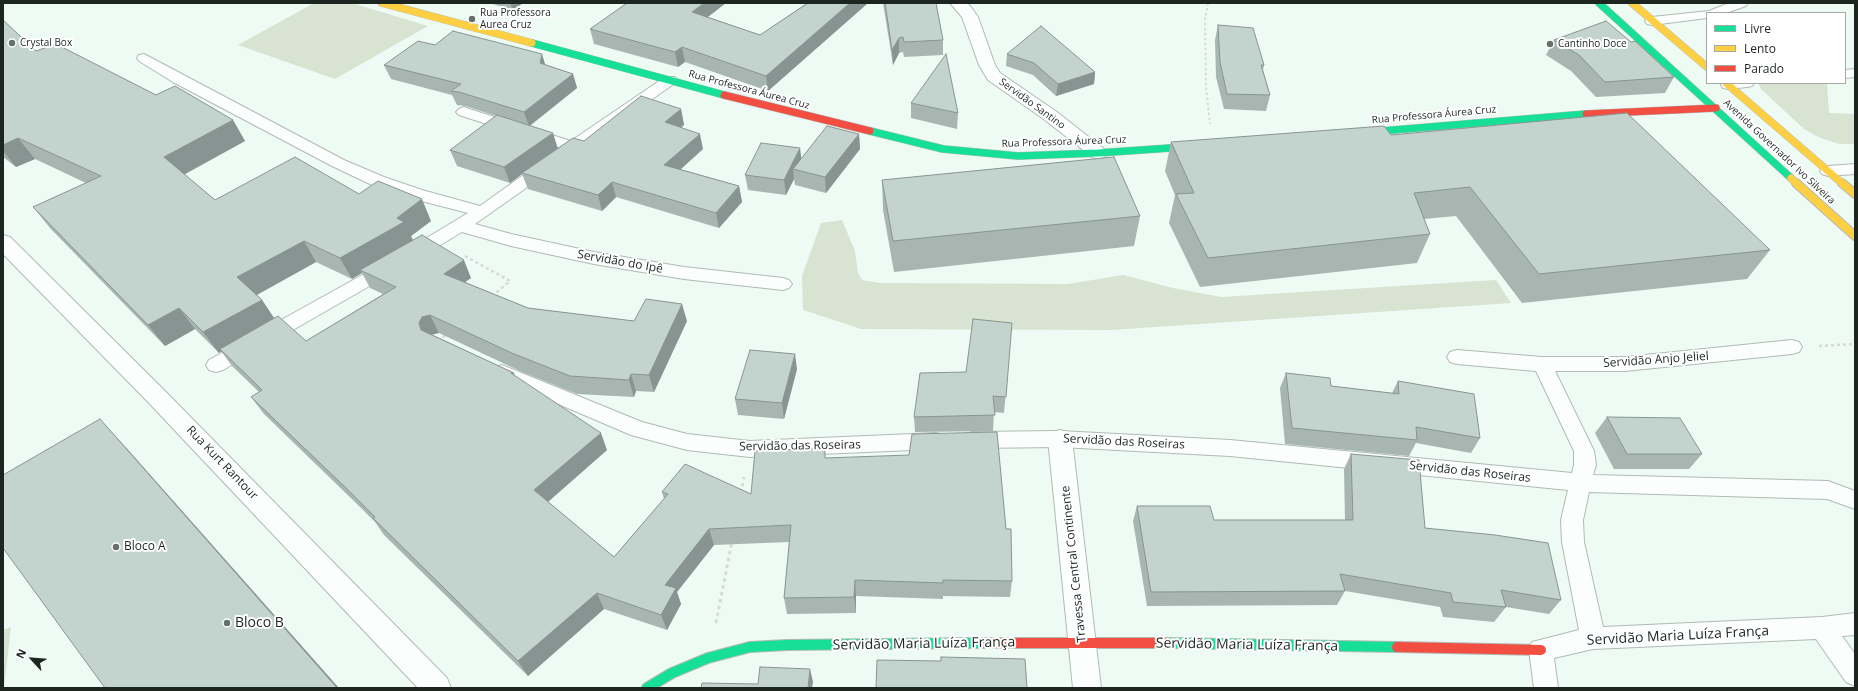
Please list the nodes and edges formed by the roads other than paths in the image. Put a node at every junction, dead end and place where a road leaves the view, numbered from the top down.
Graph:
1 (382, 3) edge
2 (958, 3) edge
3 (1599, 3) edge
4 (1632, 3) edge
5 (1741, 3) edge
6 (1717, 12) edge
7 (1706, 14) edge
8 (1652, 21) junction
9 (144, 58) dead end
10 (1706, 66) edge
11 (670, 80) junction
12 (1727, 84) edge
13 (1716, 108) junction
14 (464, 112) dead end
15 (1351, 133) edge
16 (1205, 145) edge
17 (573, 147) junction
18 (1098, 153) junction
19 (1855, 169) edge
20 (1828, 171) junction
21 (1855, 194) edge
22 (483, 212) junction
23 (460, 226) junction
24 (1855, 236) edge
25 (3, 242) edge
26 (783, 284) dead end
27 (1792, 348) road end
28 (1457, 357) dead end
29 (486, 364) edge
30 (1542, 364) junction
31 (216, 365) dead end
32 (1060, 439) junction
33 (1582, 483) junction
34 (1855, 500) edge
35 (1855, 624) edge
36 (1822, 628) junction
37 (1593, 638) junction
38 (1082, 642) junction
39 (1541, 650) junction
40 (1855, 674) edge
41 (438, 688) edge
42 (647, 688) edge
43 (1087, 688) edge
44 (1546, 688) edge

1 - 11 street, Rua Professora Áurea Cruz
2 - 18 street, Servidão Santino
3 - 13 street, Avenida Governador Ivo Silveira
4 - 8 street
5 - 6 lane
7 - 8 lane
8 - 10 street
9 - 22 lane
11 - 17 lane
11 - 18 street, Rua Professora Áurea Cruz
12 - 20 street, Avenida Governador Ivo Silveira
13 - 15 street, Rua Professora Áurea Cruz
13 - 24 street, Avenida Governador Ivo Silveira
14 - 17 lane
16 - 18 street, Rua Professora Áurea Cruz
17 - 22 lane
19 - 20 lane
20 - 21 street, Avenida Governador Ivo Silveira
22 - 23 lane
23 - 26 lane, Servidão do Ipê
23 - 31 lane
25 - 41 street, Rua Kurt Rantour
27 - 30 lane, Servidão Anjo Jeliel
28 - 30 lane, Servidão Anjo Jeliel
29 - 32 lane, Servidão das Roseiras
30 - 33 lane
32 - 33 lane, Servidão das Roseiras
32 - 38 street, Travessa Central Continente
33 - 34 lane, Servidão das Roseiras
33 - 37 lane
35 - 36 lane, Servidão Maria Luíza França
36 - 37 lane, Servidão Maria Luíza França
36 - 40 lane
37 - 39 lane, Servidão Maria Luíza França
38 - 39 street, Servidão Maria Luíza França
38 - 42 street, Servidão Maria Luíza França
38 - 43 street, Travessa Central Continente
39 - 44 lane

